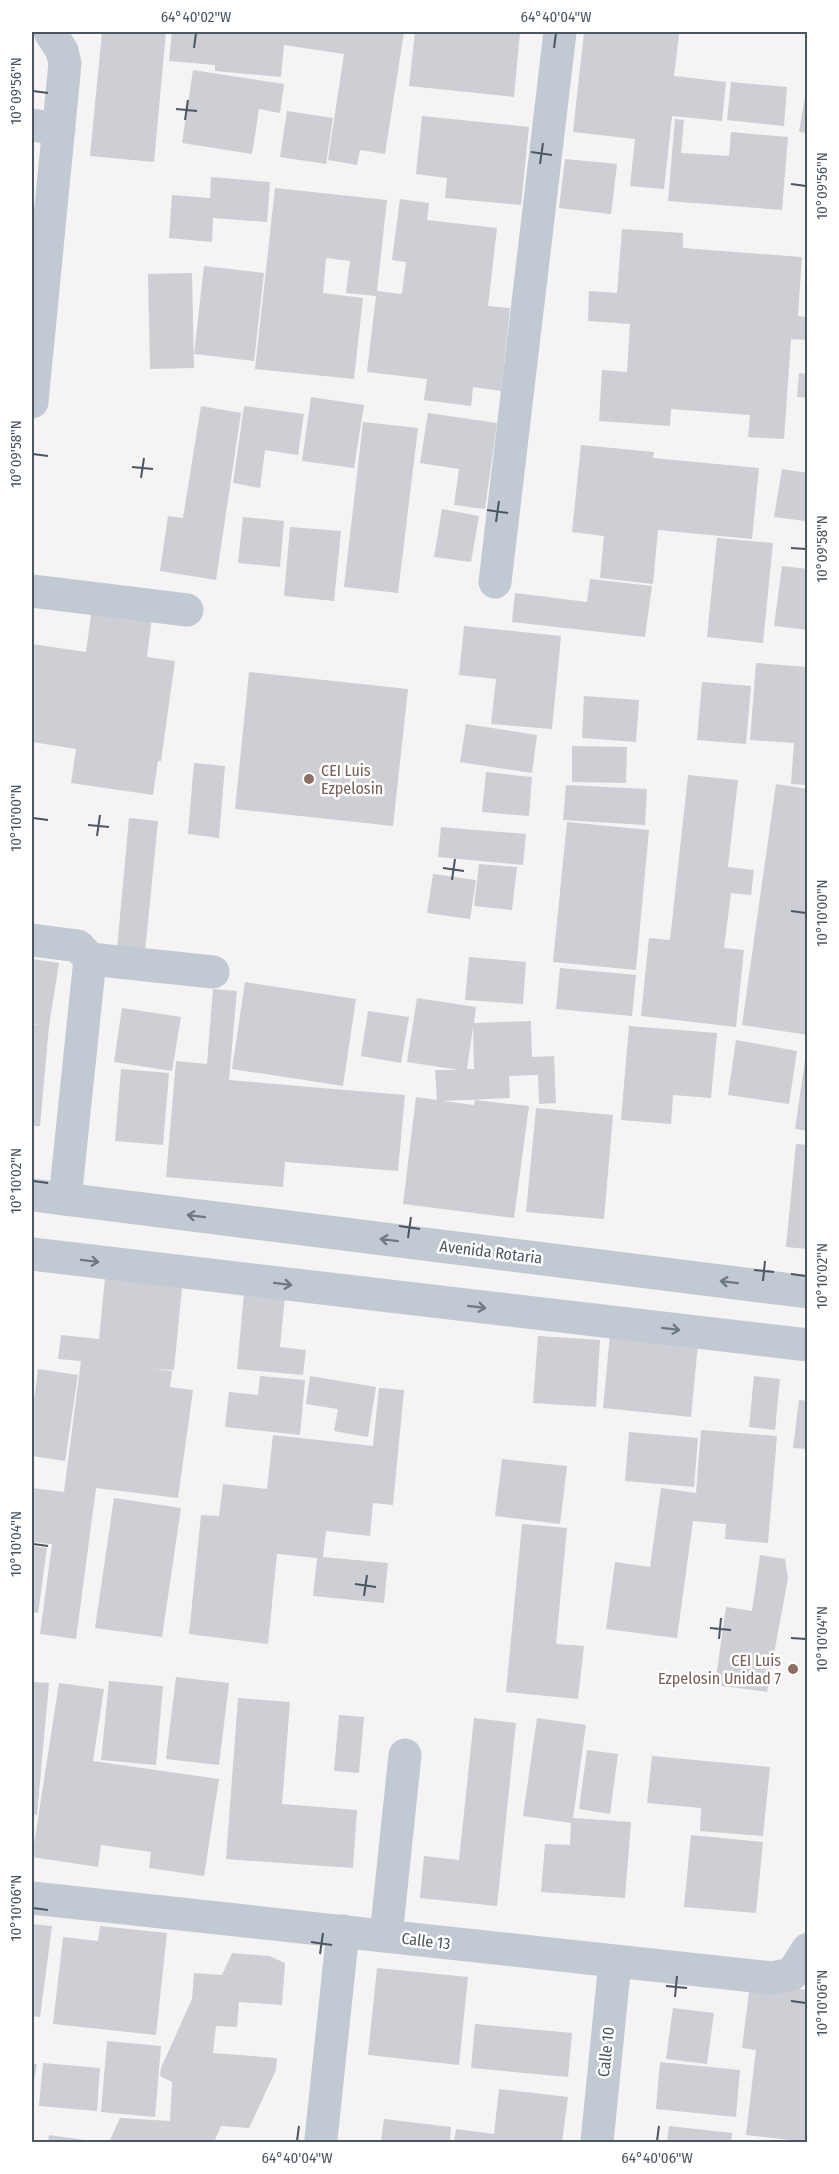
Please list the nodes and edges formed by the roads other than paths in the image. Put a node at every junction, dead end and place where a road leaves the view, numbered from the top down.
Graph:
1 (50, 32) edge
2 (560, 32) edge
3 (45, 127) edge
4 (32, 402) edge
5 (495, 582) dead end
6 (32, 591) edge
7 (187, 610) dead end
8 (32, 940) edge
9 (90, 959) junction
10 (213, 972) dead end
11 (32, 1196) edge
12 (65, 1199) junction
13 (32, 1254) edge
14 (807, 1292) edge
15 (807, 1345) edge
16 (405, 1755) dead end
17 (32, 1898) edge
18 (343, 1931) junction
19 (386, 1936) junction
20 (807, 1949) edge
21 (615, 1962) junction
22 (321, 2139) dead end
23 (597, 2142) edge

1 - 3 street
2 - 5 street
3 - 4 street
6 - 7 street
8 - 9 street
9 - 10 street
9 - 12 street
11 - 12 street, Avenida Rotaria
14 -> 12 street, Avenida Rotaria
13 -> 15 street
16 - 19 street
17 - 18 street, Calle 13
18 - 19 street, Calle 13
18 - 22 street
19 - 21 street, Calle 13
20 - 21 street, Calle 13
21 - 23 street, Calle 10

